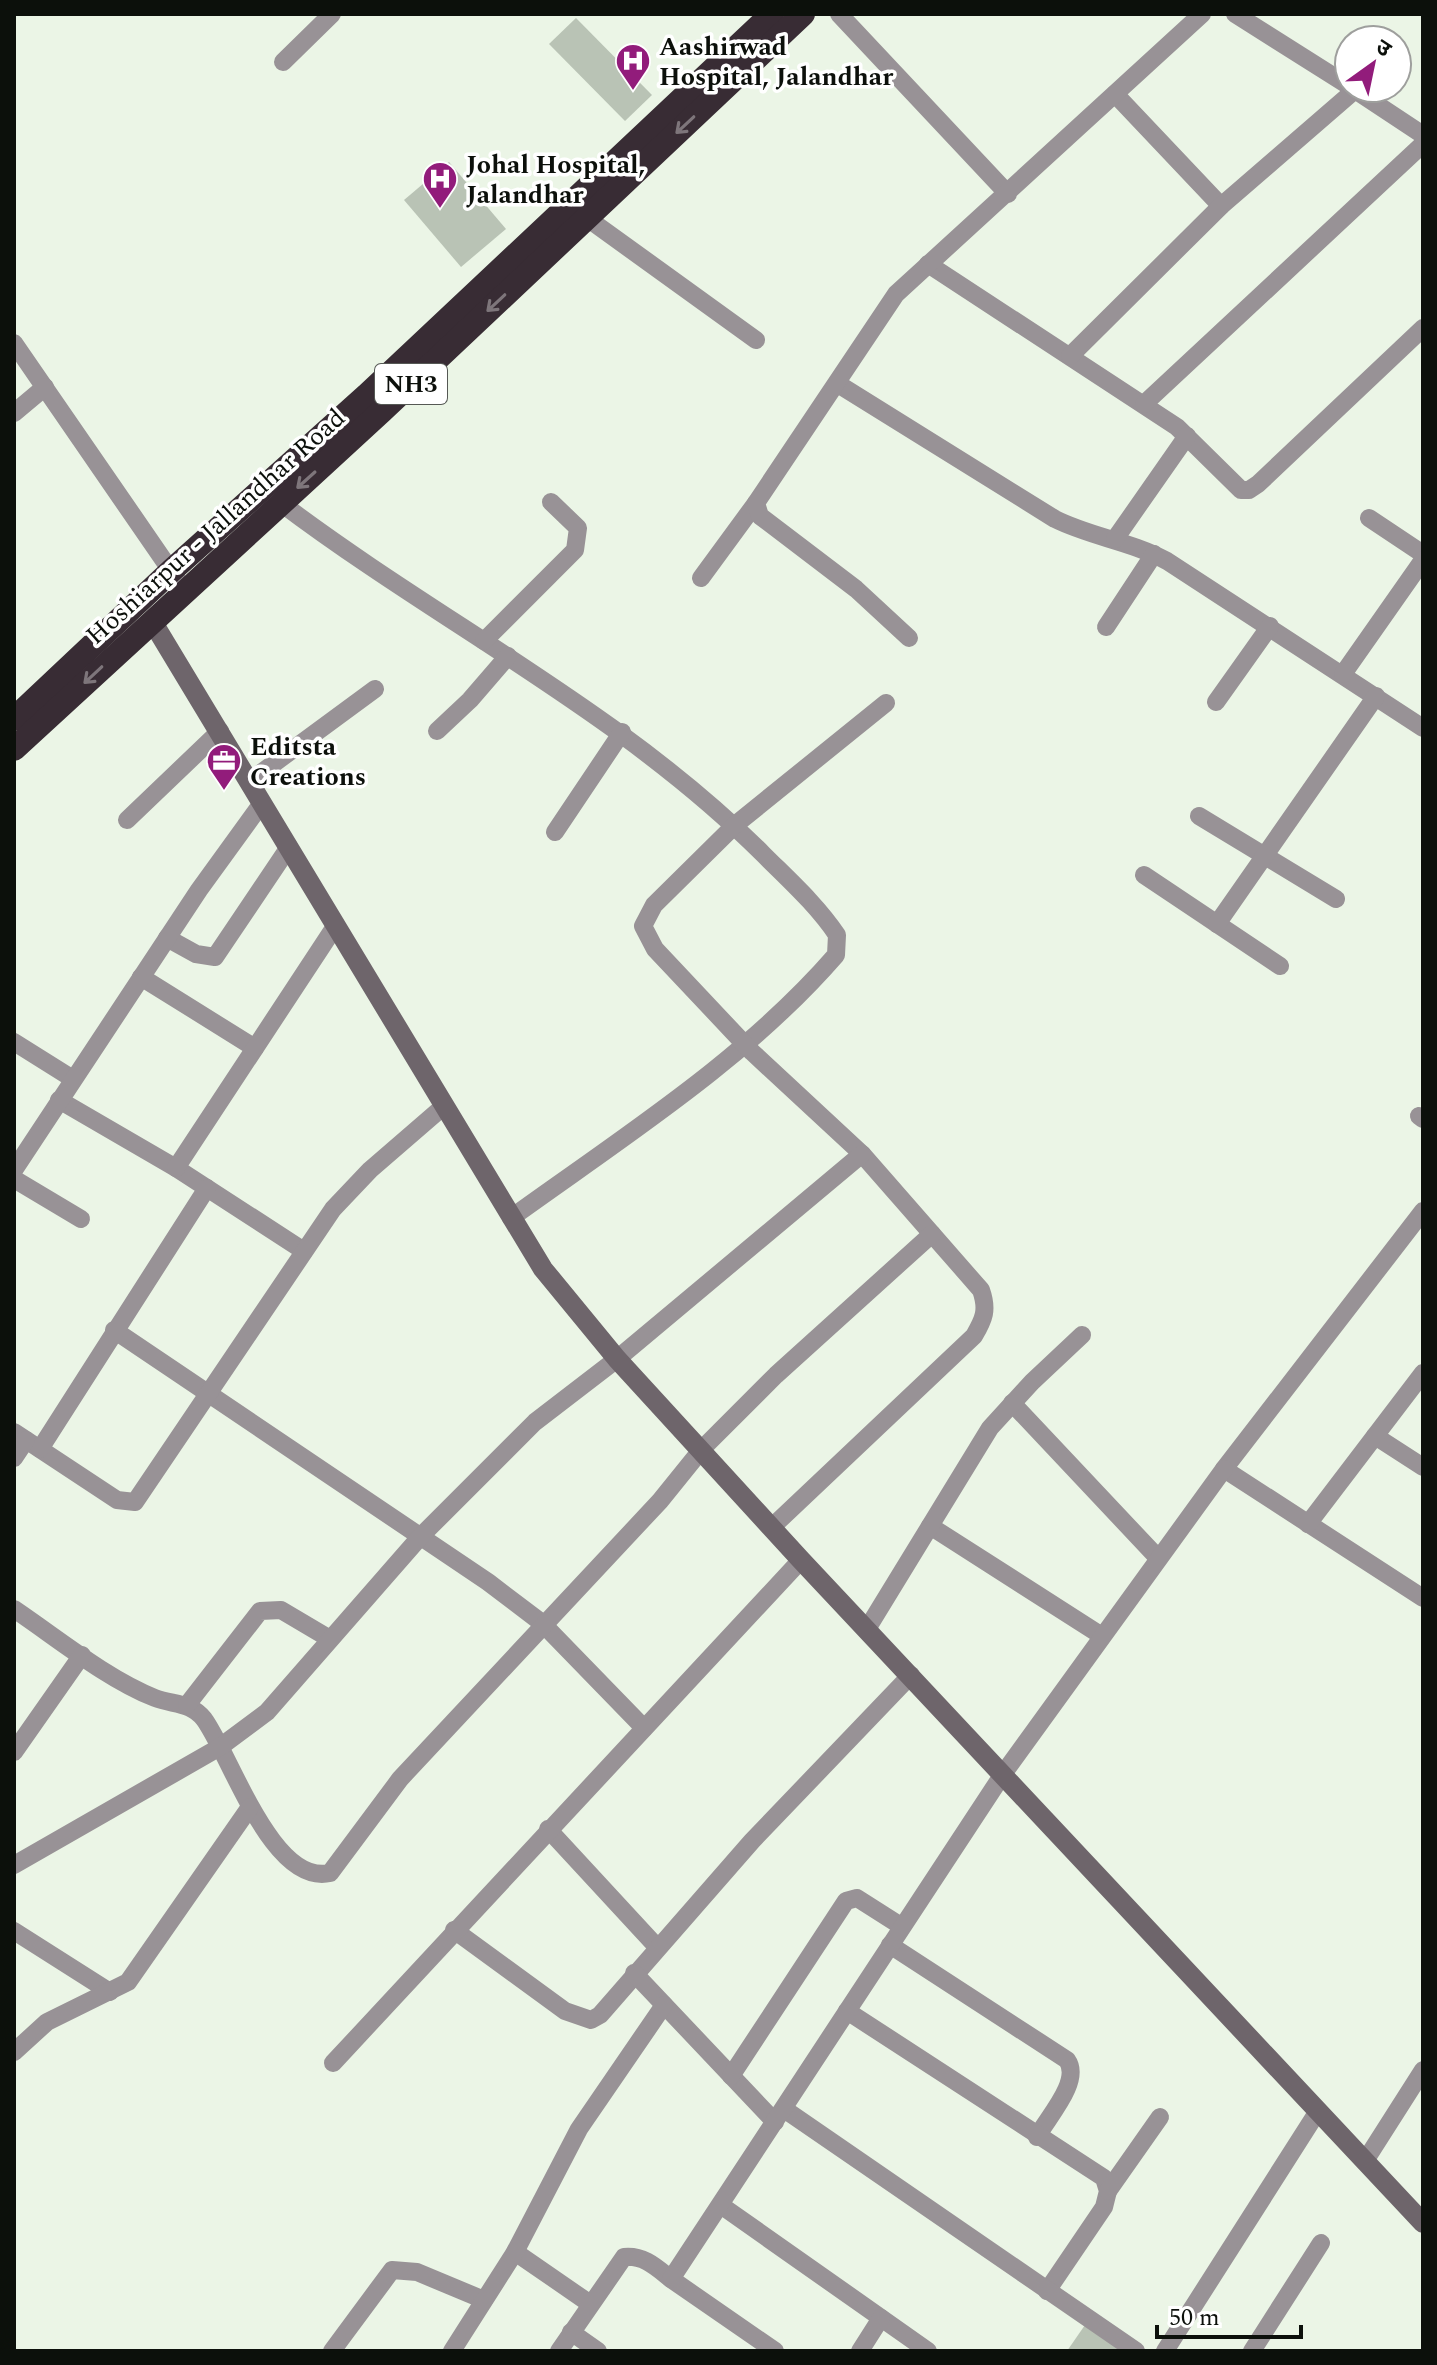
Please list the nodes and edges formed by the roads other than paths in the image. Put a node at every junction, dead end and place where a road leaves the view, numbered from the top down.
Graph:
1 (332, 14) edge
2 (772, 14) edge
3 (803, 14) edge
4 (839, 14) edge
5 (1202, 14) edge
6 (1235, 14) edge
7 (283, 62) dead end
8 (1333, 76) edge
9 (1115, 94) junction
10 (1334, 104) edge
11 (1376, 104) edge
12 (1423, 135) edge
13 (1423, 144) edge
14 (1008, 194) junction
15 (1221, 206) junction
16 (587, 218) junction
17 (928, 264) junction
18 (1423, 328) edge
19 (756, 340) dead end
20 (14, 343) edge
21 (1070, 356) junction
22 (838, 384) junction
23 (45, 387) junction
24 (1144, 404) junction
25 (14, 413) edge
26 (1187, 436) junction
27 (551, 502) dead end
28 (281, 503) junction
29 (756, 503) junction
30 (1369, 518) dead end
31 (1115, 539) junction
32 (1154, 554) junction
33 (1423, 557) edge
34 (701, 578) dead end
35 (178, 581) junction
36 (152, 621) junction
37 (1270, 626) junction
38 (1106, 627) dead end
39 (909, 638) dead end
40 (484, 641) junction
41 (113, 642) junction
42 (508, 656) junction
43 (1343, 674) junction
44 (375, 689) dead end
45 (1376, 696) junction
46 (1216, 702) dead end
47 (886, 703) dead end
48 (14, 719) edge
49 (1423, 728) edge
50 (220, 731) junction
51 (437, 731) dead end
52 (622, 732) junction
53 (14, 749) edge
54 (250, 781) junction
55 (262, 803) junction
56 (1199, 816) dead end
57 (127, 820) dead end
58 (735, 825) junction
59 (555, 832) dead end
60 (289, 847) junction
61 (1265, 853) junction
62 (1144, 875) dead end
63 (1336, 899) dead end
64 (1217, 924) junction
65 (336, 925) junction
66 (167, 938) junction
67 (1280, 966) dead end
68 (141, 977) junction
69 (744, 1044) junction
70 (16, 1047) edge
71 (255, 1048) junction
72 (73, 1079) junction
73 (59, 1100) junction
74 (444, 1106) junction
75 (862, 1154) junction
76 (176, 1168) junction
77 (14, 1170) edge
78 (14, 1179) edge
79 (207, 1188) junction
80 (1423, 1211) edge
81 (511, 1218) junction
82 (81, 1219) dead end
83 (932, 1234) junction
84 (304, 1251) junction
85 (114, 1330) junction
86 (1082, 1335) dead end
87 (617, 1359) junction
88 (1423, 1373) edge
89 (208, 1396) junction
90 (1012, 1403) junction
91 (1375, 1436) junction
92 (27, 1440) edge
93 (702, 1449) junction
94 (14, 1458) edge
95 (1423, 1467) edge
96 (1224, 1469) junction
97 (1308, 1524) junction
98 (930, 1526) junction
99 (772, 1527) junction
100 (420, 1537) junction
101 (1158, 1558) junction
102 (801, 1560) junction
103 (1423, 1598) edge
104 (14, 1609) edge
105 (542, 1623) junction
106 (867, 1629) junction
107 (1102, 1636) junction
108 (330, 1639) junction
109 (82, 1655) junction
110 (911, 1675) junction
111 (187, 1705) junction
112 (644, 1728) junction
113 (220, 1747) junction
114 (14, 1752) edge
115 (1003, 1774) junction
116 (250, 1807) junction
117 (548, 1829) junction
118 (14, 1865) edge
119 (901, 1926) junction
120 (454, 1930) junction
121 (14, 1931) edge
122 (890, 1945) junction
123 (657, 1947) junction
124 (634, 1973) junction
125 (110, 1992) junction
126 (664, 2005) junction
127 (847, 2011) junction
128 (14, 2052) edge
129 (333, 2063) dead end
130 (1423, 2070) edge
131 (731, 2076) junction
132 (1318, 2111) junction
133 (779, 2115) junction
134 (1160, 2117) dead end
135 (1037, 2137) junction
136 (1365, 2161) junction
137 (1108, 2191) junction
138 (722, 2206) junction
139 (1423, 2223) edge
140 (1321, 2243) dead end
141 (515, 2252) junction
142 (671, 2279) junction
143 (1047, 2291) junction
144 (484, 2300) junction
145 (589, 2303) junction
146 (881, 2318) junction
147 (571, 2332) junction
148 (332, 2351) edge
149 (452, 2351) edge
150 (559, 2351) edge
151 (598, 2351) edge
152 (775, 2351) edge
153 (860, 2351) edge
154 (928, 2351) edge
155 (1136, 2351) edge
156 (1165, 2351) edge
157 (1252, 2351) edge

1 - 7 street
2 - 35 highway, Hoshiarpur - Jallandhar Road / NH3
3 -> 16 highway, Hoshiarpur - Jallandhar Road / NH3
4 - 14 street
5 - 9 street
6 - 8 street
9 - 14 street
9 - 15 street
10 - 15 street
11 - 12 street
13 - 24 street
14 - 17 street
15 - 21 street
16 - 19 street
16 -> 28 highway, Hoshiarpur - Jallandhar Road / NH3
17 - 21 street
17 - 22 street
18 - 26 street
20 - 23 street
21 - 24 street
22 - 29 street
22 - 31 street
23 - 25 street
23 - 35 street
24 - 26 street
26 - 31 street
27 - 40 street
28 - 35 highway, Hoshiarpur - Jallandhar Road / NH3
28 - 40 street
29 - 34 street
29 - 39 street
30 - 33 street
31 - 32 street
32 - 37 street
32 - 38 street
33 - 43 street
35 - 36 highway, Hoshiarpur - Jallandhar Road / NH3
35 - 41 highway, Hoshiarpur - Jallandhar Road / NH3
36 - 41 highway, Hoshiarpur - Jallandhar Road / NH3
36 - 50 street
37 - 43 street
37 - 46 street
40 - 42 street
41 - 48 highway, Hoshiarpur - Jallandhar Road / NH3
41 -> 53 highway, Hoshiarpur - Jallandhar Road / NH3
42 - 51 street
42 - 52 street
43 - 45 street
44 - 54 street
45 - 49 street
45 - 61 street
47 - 58 street
50 - 54 street
50 - 57 street
52 - 58 street
52 - 59 street
54 - 55 street
55 - 60 street
55 - 66 street
56 - 61 street
58 - 69 street
58 - 69 street
60 - 65 street
60 - 66 street
61 - 63 street
61 - 64 street
62 - 64 street
64 - 67 street
65 - 71 street
65 - 74 street
66 - 68 street
68 - 71 street
68 - 72 street
69 - 75 street
69 - 81 street
70 - 72 street
71 - 76 street
72 - 73 street
73 - 76 street
73 - 77 street
74 - 81 street
74 - 84 street
75 - 83 street
75 - 87 street
76 - 79 street
78 - 82 street
79 - 84 street
79 - 85 street
80 - 96 street
81 - 87 street
83 - 93 street
83 - 99 street
84 - 89 street
85 - 89 street
85 - 92 street
86 - 90 street
87 - 93 street
87 - 100 street
88 - 91 street
89 - 92 street
89 - 100 street
90 - 98 street
90 - 101 street
91 - 95 street
91 - 97 street
92 - 94 street
93 - 99 street
93 - 105 street
96 - 97 street
96 - 101 street
97 - 103 street
98 - 106 street
98 - 107 street
99 - 102 street
100 - 105 street
100 - 108 street
101 - 107 street
102 - 106 street
102 - 112 street
104 - 109 street
105 - 112 street
105 - 116 street
106 - 110 street
107 - 115 street
108 - 111 street
108 - 113 street
109 - 111 street
109 - 114 street
110 - 115 street
110 - 123 street
111 - 113 street
112 - 117 street
113 - 116 street
113 - 118 street
115 - 119 street
115 - 132 street
116 - 125 street
117 - 120 street
117 - 123 street
119 - 122 street
119 - 131 street
120 - 124 street
120 - 129 street
121 - 125 street
122 - 127 street
122 - 135 street
123 - 124 street
124 - 126 street
125 - 128 street
126 - 131 street
126 - 141 street
127 - 133 street
127 - 135 street
130 - 136 street
131 - 133 street
132 - 136 street
132 - 156 street
133 - 138 street
133 - 143 street
134 - 137 street
135 - 137 street
136 - 139 street
137 - 143 street
138 - 142 street
138 - 146 street
140 - 157 street
141 - 144 street
141 - 145 street
142 - 145 street
142 - 152 street
143 - 155 street
144 - 148 street
144 - 149 street
145 - 147 street
146 - 153 street
146 - 154 street
147 - 150 street
147 - 151 street

